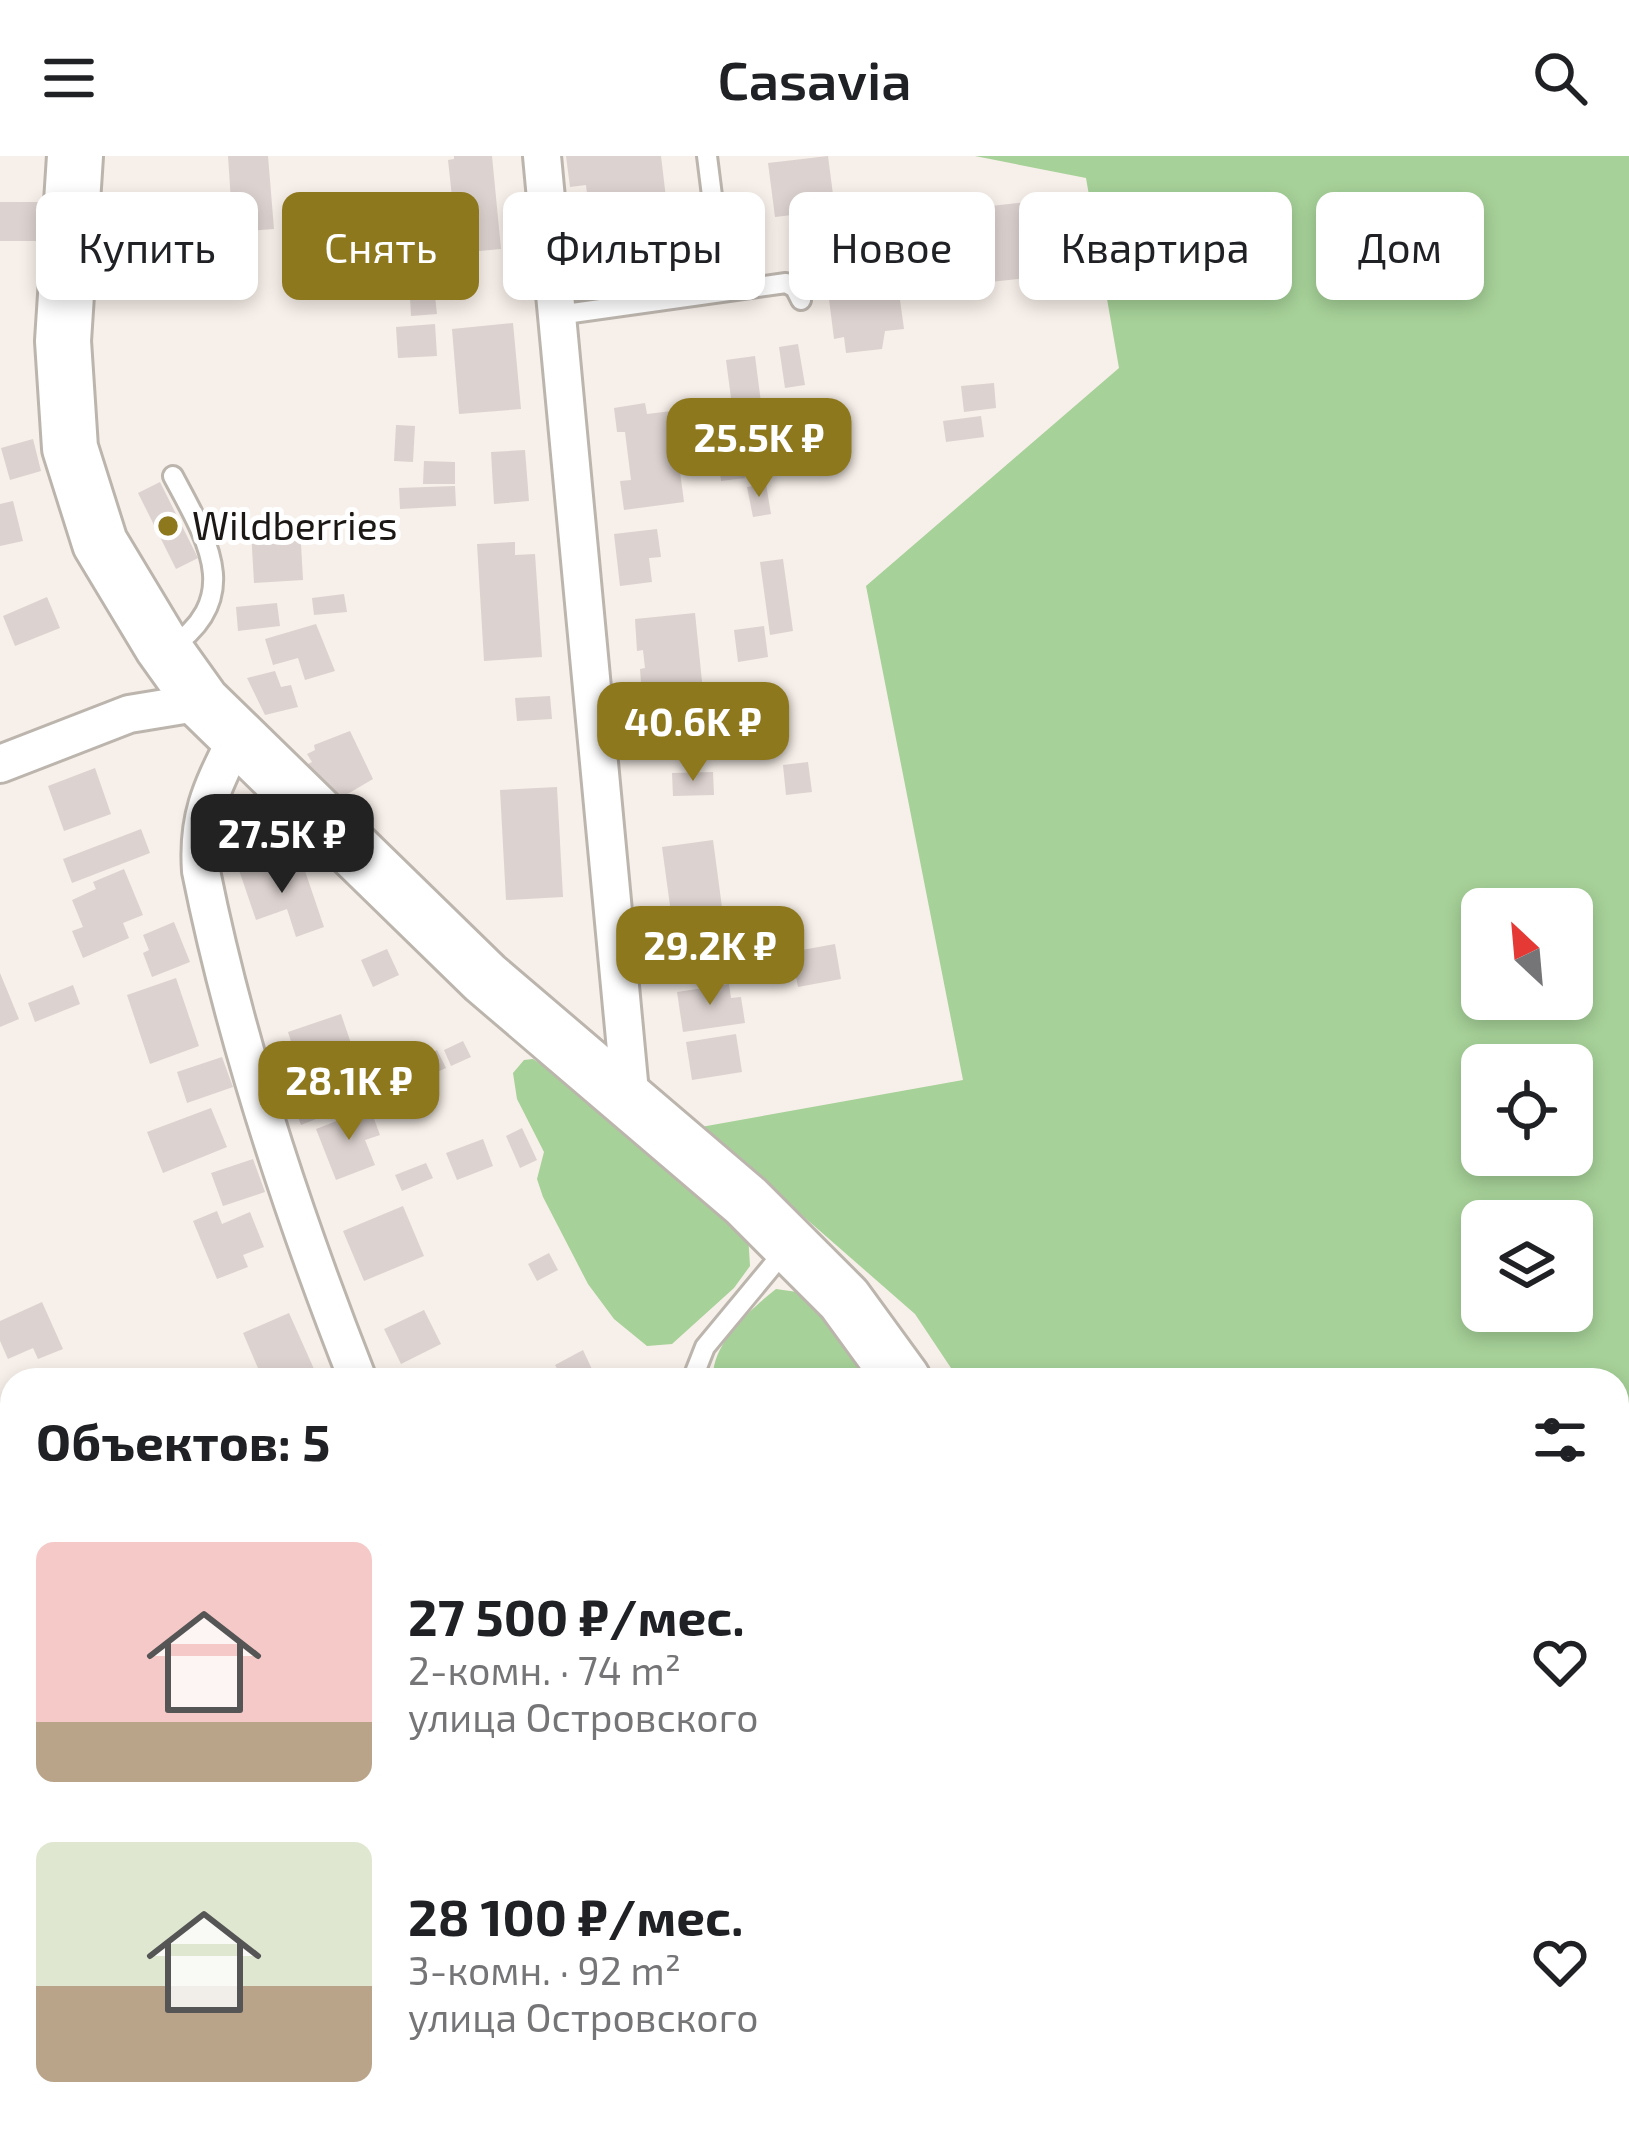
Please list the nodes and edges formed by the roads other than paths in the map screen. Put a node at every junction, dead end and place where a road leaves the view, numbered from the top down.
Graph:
1 (76, 156) edge
2 (542, 156) edge
3 (707, 156) edge
4 (712, 192) edge
5 (662, 300) edge
6 (558, 315) junction
7 (173, 476) dead end
8 (165, 651) junction
9 (220, 719) junction
10 (0, 764) edge
11 (631, 1102) junction
12 (790, 1244) junction
13 (353, 1368) edge
14 (697, 1368) edge
15 (894, 1368) edge

1 - 8 street
2 - 6 street
3 - 4 lane
5 - 6 lane
6 - 11 street
7 - 8 lane
8 - 9 street
9 - 10 street
9 - 11 street
9 - 13 street
11 - 12 street
12 - 14 lane
12 - 15 street

